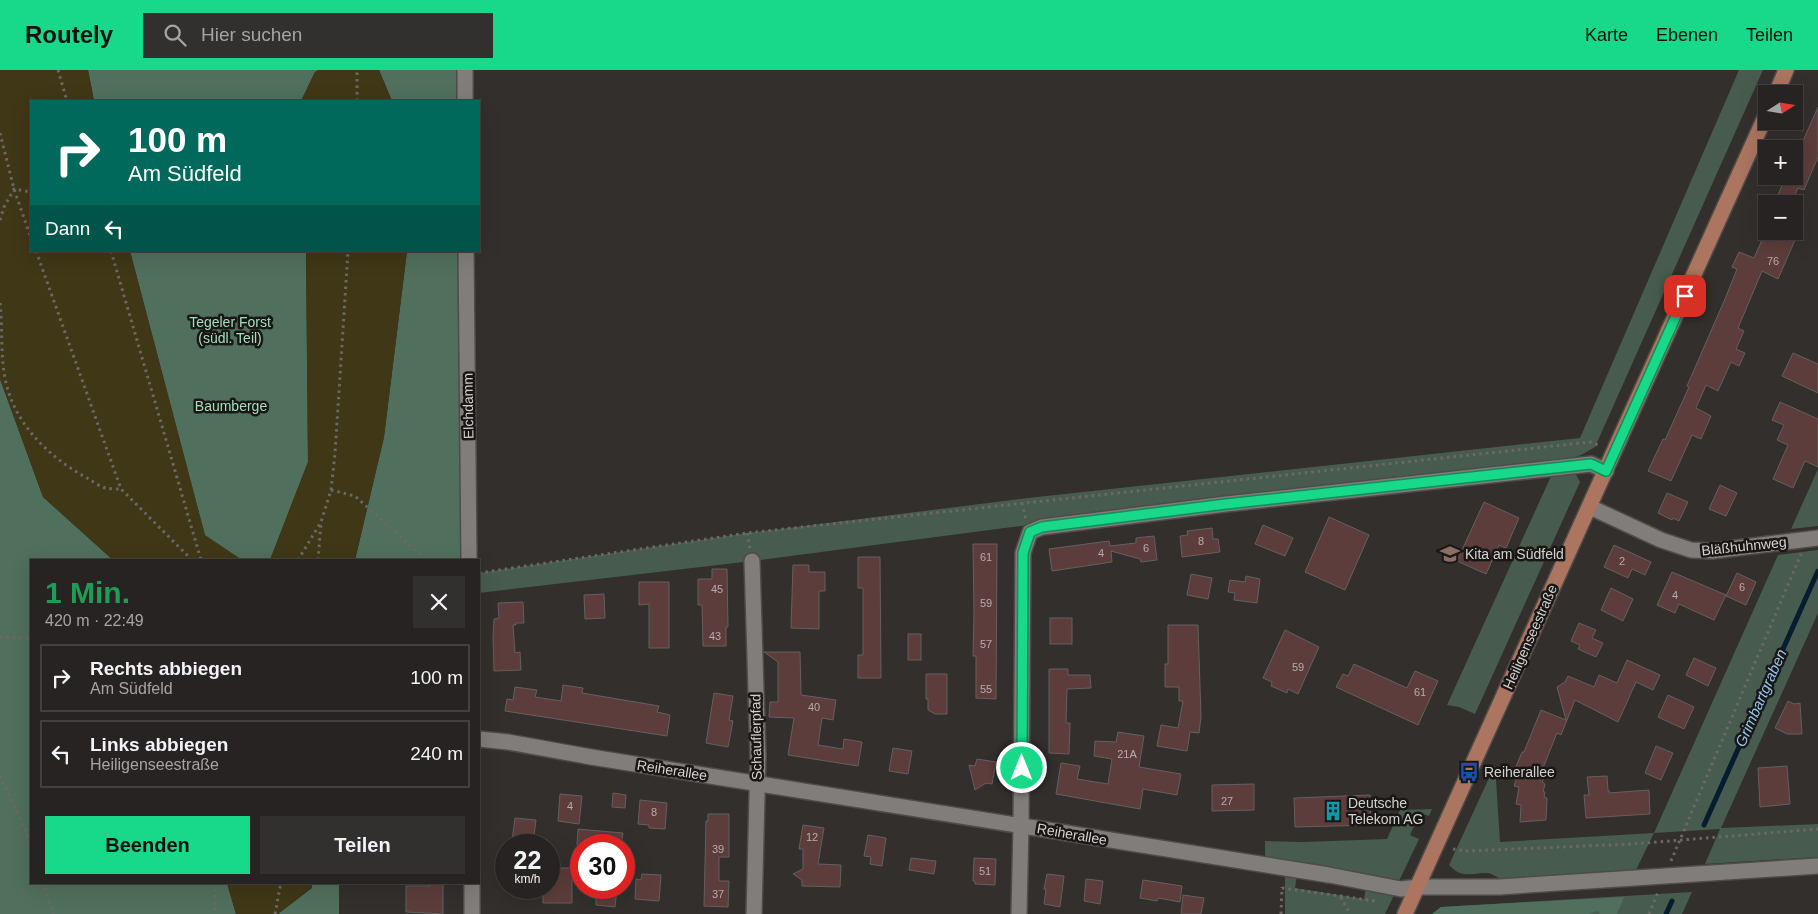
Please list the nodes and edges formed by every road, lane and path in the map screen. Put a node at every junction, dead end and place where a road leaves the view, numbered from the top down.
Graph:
1 (58, 70) edge
2 (357, 70) edge
3 (465, 70) edge
4 (1786, 70) edge
5 (1780, 85) edge
6 (67, 100) edge
7 (357, 100) edge
8 (465, 100) edge
9 (1759, 130) edge
10 (0, 133) edge
11 (14, 189) junction
12 (30, 192) edge
13 (0, 220) edge
14 (30, 235) edge
15 (36, 252) edge
16 (111, 252) edge
17 (348, 252) edge
18 (466, 252) edge
19 (0, 303) edge
20 (1615, 451) junction
21 (1606, 471) junction
22 (121, 489) junction
23 (330, 490) junction
24 (1590, 507) junction
25 (321, 522) junction
26 (1813, 538) edge
27 (191, 559) edge
28 (202, 559) edge
29 (299, 559) edge
30 (318, 559) edge
31 (425, 559) edge
32 (469, 559) edge
33 (752, 561) dead end
34 (480, 573) edge
35 (0, 637) edge
36 (30, 638) edge
37 (480, 739) edge
38 (0, 776) edge
39 (757, 784) junction
40 (1022, 825) junction
41 (1818, 829) edge
42 (1679, 841) junction
43 (30, 844) edge
44 (1453, 849) dead end
45 (1818, 866) edge
46 (1283, 868) junction
47 (1666, 875) junction
48 (43, 884) edge
49 (215, 884) edge
50 (281, 884) edge
51 (472, 884) edge
52 (1418, 886) junction
53 (1282, 888) junction
54 (1341, 897) junction
55 (1378, 901) dead end
56 (53, 914) edge
57 (215, 914) edge
58 (276, 914) edge
59 (472, 914) edge
60 (754, 914) edge
61 (1019, 914) edge
62 (1282, 914) edge
63 (1350, 914) edge
64 (1405, 914) edge
65 (1649, 914) edge

1 - 6 path
2 - 7 path
3 - 8 street
4 - 5 main road
9 - 20 main road, Heiligenseestraße
10 - 11 path
11 - 12 path
11 - 13 path
11 - 14 path
15 - 22 path
16 - 28 path
17 - 23 path
18 - 32 street, Elchdamm
19 - 22 path
20 - 21 main road, Heiligenseestraße
20 - 34 path
21 - 24 main road, Heiligenseestraße
21 - 40 street
22 - 27 path
23 - 25 path
23 - 31 path
24 - 26 street, Bläßhuhnweg
24 - 52 main road, Heiligenseestraße
25 - 29 path
25 - 30 path
26 - 42 path
33 - 39 street, Schauflerpfad
35 - 36 path
37 - 39 street, Reiherallee
38 - 43 path
39 - 40 street, Reiherallee
39 - 60 street, Schauflerpfad
40 - 46 street, Reiherallee
40 - 61 street
41 - 42 path
42 - 44 path
42 - 47 path
45 - 47 street, Reiherallee
46 - 52 street, Reiherallee
46 - 53 path
47 - 52 street, Reiherallee
47 - 65 path
48 - 56 path
49 - 57 path
50 - 58 path
51 - 59 street
52 - 64 main road, Heiligenseestraße
53 - 54 path
53 - 62 path
54 - 55 path
54 - 63 path

